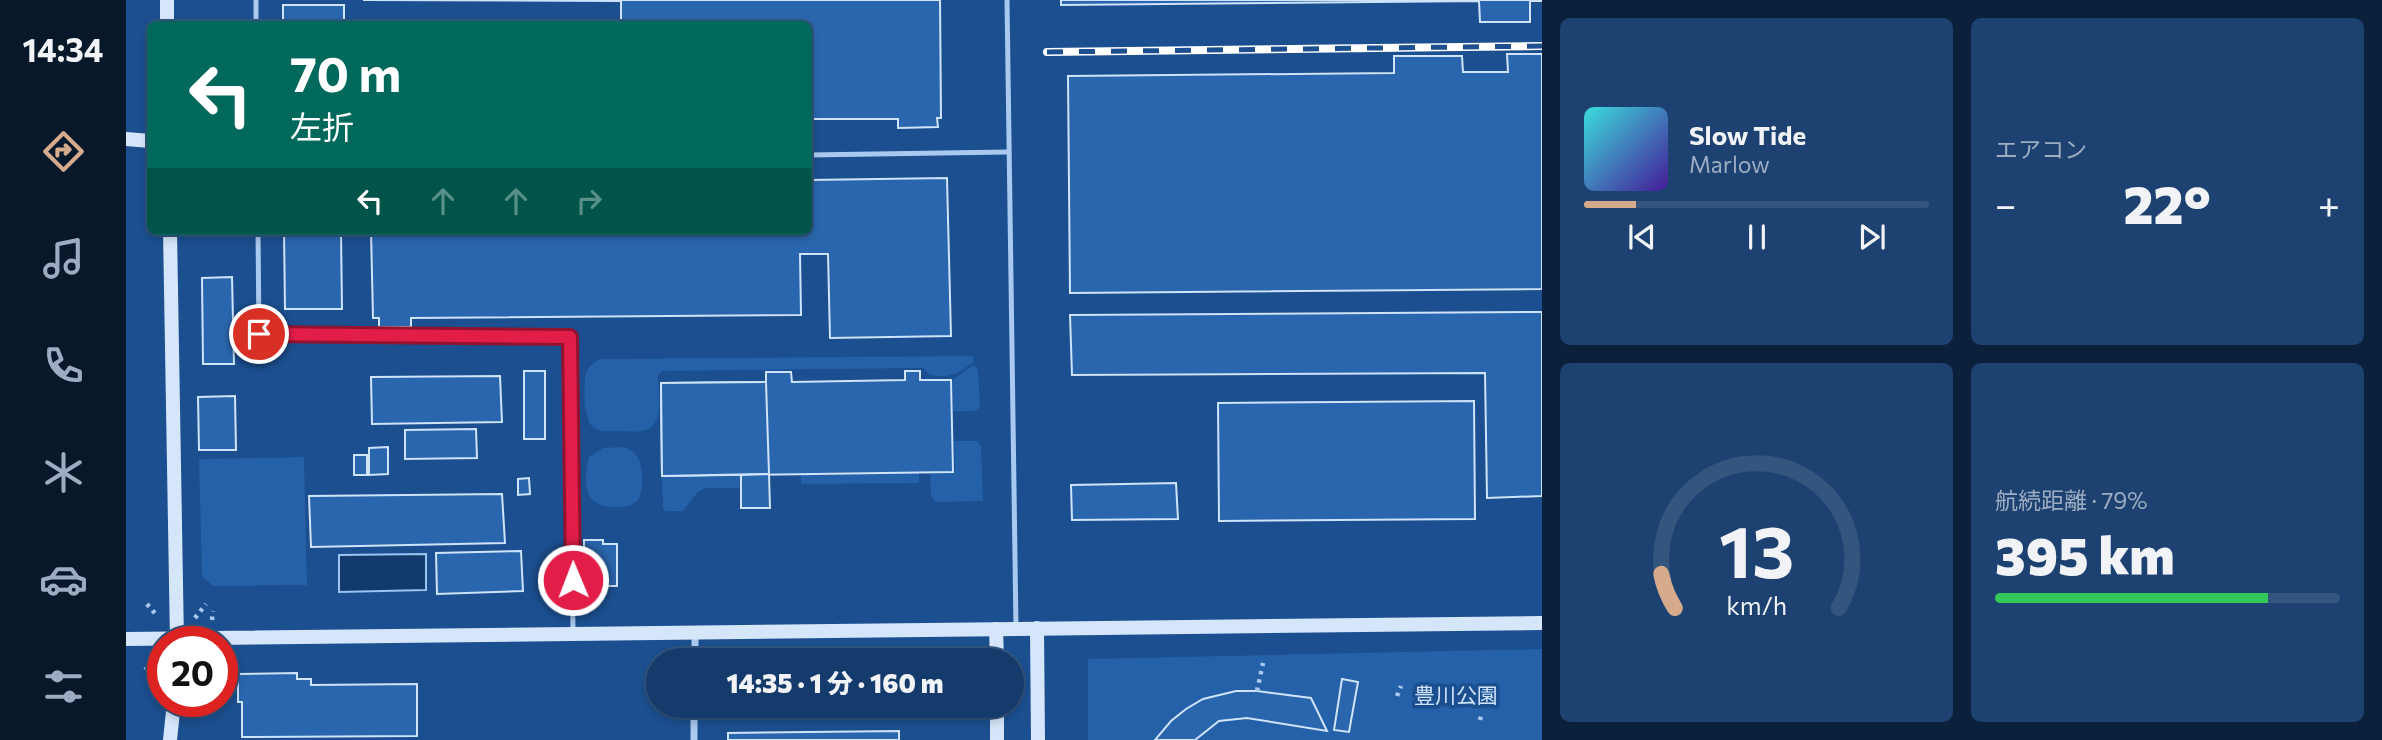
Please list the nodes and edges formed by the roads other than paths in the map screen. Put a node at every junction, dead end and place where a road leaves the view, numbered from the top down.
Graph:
1 (166, 0) edge
2 (256, 0) edge
3 (1007, 0) edge
4 (167, 21) edge
5 (256, 21) edge
6 (126, 139) edge
7 (147, 141) edge
8 (1008, 152) junction
9 (812, 155) edge
10 (170, 235) edge
11 (258, 235) edge
12 (1542, 623) edge
13 (177, 626) edge
14 (1016, 628) junction
15 (1037, 628) junction
16 (996, 629) junction
17 (695, 632) junction
18 (573, 634) junction
19 (126, 639) edge
20 (147, 639) edge
21 (238, 639) edge
22 (695, 648) edge
23 (997, 648) edge
24 (172, 717) edge
25 (694, 718) edge
26 (997, 718) edge
27 (170, 740) edge
28 (694, 740) edge
29 (997, 740) edge
30 (1038, 740) edge

1 - 4 street
2 - 5 lane
3 - 8 lane
6 - 7 street
8 - 9 lane
8 - 14 lane
10 - 13 street
11 - 18 lane
12 - 15 street
14 - 15 street
14 - 16 street
15 - 30 street
16 - 17 street
16 - 23 street
17 - 18 street
17 - 22 street
18 - 21 street
19 - 20 street
24 - 27 street
25 - 28 street
26 - 29 street

